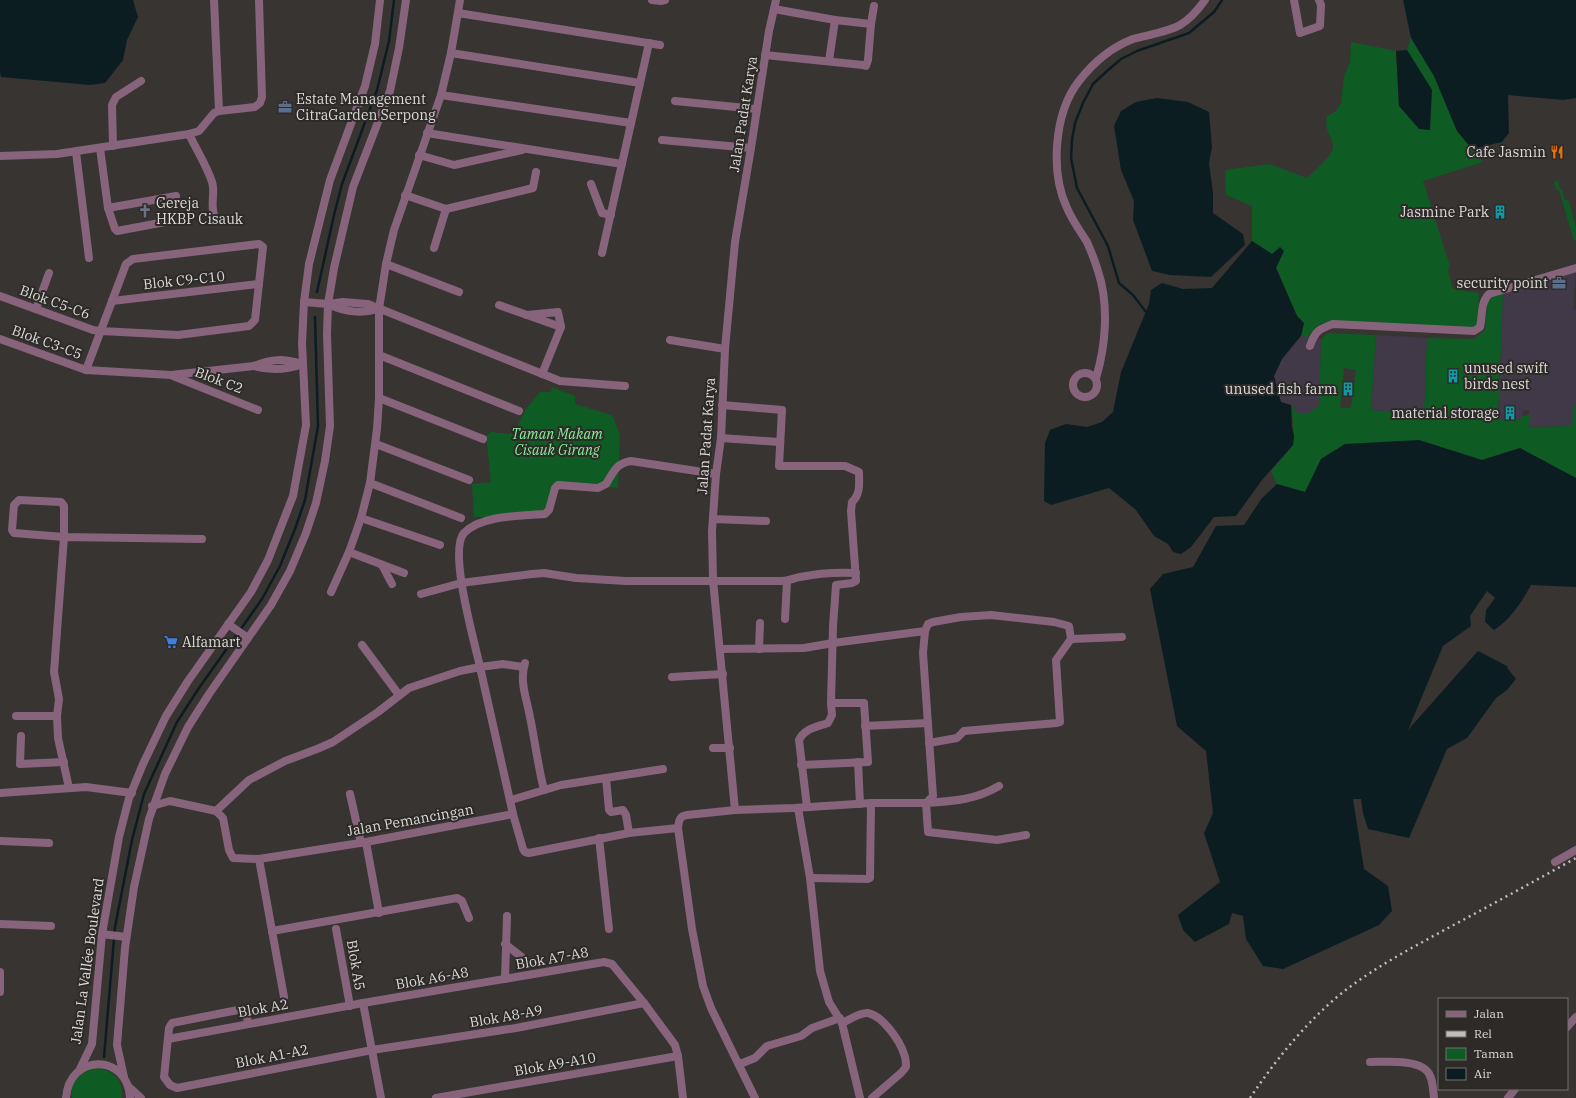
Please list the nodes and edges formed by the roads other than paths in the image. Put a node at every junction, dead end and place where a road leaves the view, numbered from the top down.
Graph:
1 (214, 0) edge
2 (259, 0) edge
3 (380, 0) edge
4 (406, 0) edge
5 (460, 0) edge
6 (652, 0) edge
7 (665, 0) edge
8 (776, 0) edge
9 (1205, 0) edge
10 (1294, 0) edge
11 (1319, 0) edge
12 (874, 6) dead end
13 (774, 9) junction
14 (458, 13) junction
15 (835, 20) junction
16 (871, 24) junction
17 (649, 43) junction
18 (660, 45) dead end
19 (451, 53) junction
20 (765, 55) junction
21 (829, 61) junction
22 (142, 81) dead end
23 (640, 83) junction
24 (441, 95) junction
25 (675, 101) dead end
26 (756, 109) junction
27 (219, 111) junction
28 (631, 123) junction
29 (427, 133) junction
30 (189, 134) junction
31 (662, 140) dead end
32 (113, 146) junction
33 (100, 148) junction
34 (751, 148) junction
35 (527, 149) junction
36 (76, 152) junction
37 (420, 155) junction
38 (0, 156) edge
39 (622, 164) junction
40 (536, 172) dead end
41 (591, 184) dead end
42 (405, 195) junction
43 (176, 196) dead end
44 (108, 208) junction
45 (446, 208) junction
46 (610, 215) junction
47 (215, 218) dead end
48 (165, 222) dead end
49 (434, 248) dead end
50 (602, 253) dead end
51 (89, 258) dead end
52 (386, 264) junction
53 (1576, 268) edge
54 (49, 273) dead end
55 (259, 284) junction
56 (459, 292) dead end
57 (0, 296) edge
58 (112, 300) junction
59 (304, 302) junction
60 (328, 304) junction
61 (499, 305) dead end
62 (36, 309) junction
63 (379, 309) junction
64 (527, 315) junction
65 (561, 327) junction
66 (101, 331) junction
67 (0, 340) edge
68 (670, 340) dead end
69 (1310, 346) dead end
70 (725, 349) junction
71 (379, 355) junction
72 (303, 364) junction
73 (86, 370) junction
74 (542, 374) junction
75 (171, 375) junction
76 (1096, 378) dead end
77 (625, 386) dead end
78 (379, 398) junction
79 (722, 405) junction
80 (258, 410) dead end
81 (518, 411) dead end
82 (721, 438) junction
83 (483, 439) dead end
84 (780, 442) junction
85 (376, 444) junction
86 (716, 474) junction
87 (469, 480) dead end
88 (370, 483) junction
89 (361, 518) junction
90 (461, 518) dead end
91 (713, 520) junction
92 (766, 521) dead end
93 (64, 537) junction
94 (202, 539) dead end
95 (440, 545) dead end
96 (349, 552) junction
97 (382, 565) junction
98 (404, 573) dead end
99 (856, 573) junction
100 (713, 580) junction
101 (787, 581) junction
102 (461, 583) junction
103 (392, 584) dead end
104 (331, 592) dead end
105 (421, 594) dead end
106 (785, 619) dead end
107 (760, 623) dead end
108 (228, 624) junction
109 (925, 631) junction
110 (1122, 637) dead end
111 (248, 638) junction
112 (1071, 640) junction
113 (833, 643) junction
114 (362, 645) dead end
115 (759, 648) junction
116 (721, 649) junction
117 (480, 667) junction
118 (723, 674) junction
119 (672, 676) dead end
120 (399, 695) junction
121 (831, 703) junction
122 (16, 716) dead end
123 (57, 716) junction
124 (928, 723) junction
125 (865, 726) junction
126 (21, 736) dead end
127 (929, 743) junction
128 (713, 748) dead end
129 (730, 748) junction
130 (64, 762) junction
131 (858, 762) junction
132 (801, 765) junction
133 (663, 769) dead end
134 (606, 778) junction
135 (999, 786) dead end
136 (69, 788) junction
137 (544, 790) junction
138 (0, 793) edge
139 (350, 794) dead end
140 (130, 796) junction
141 (510, 800) junction
142 (870, 803) junction
143 (926, 803) junction
144 (860, 804) junction
145 (152, 806) junction
146 (807, 807) junction
147 (798, 808) junction
148 (735, 810) junction
149 (216, 811) junction
150 (513, 814) junction
151 (678, 828) junction
152 (629, 833) junction
153 (1026, 835) dead end
154 (599, 838) junction
155 (0, 841) edge
156 (363, 842) junction
157 (49, 843) dead end
158 (1576, 850) edge
159 (259, 859) junction
160 (1554, 862) dead end
161 (810, 878) junction
162 (379, 913) junction
163 (508, 916) dead end
164 (469, 918) dead end
165 (0, 924) edge
166 (51, 926) dead end
167 (609, 928) dead end
168 (336, 929) dead end
169 (272, 931) junction
170 (102, 934) junction
171 (126, 937) junction
172 (505, 944) junction
173 (528, 962) dead end
174 (0, 972) edge
175 (505, 979) junction
176 (0, 992) edge
177 (284, 997) dead end
178 (363, 1003) junction
179 (644, 1003) junction
180 (350, 1006) junction
181 (1576, 1017) edge
182 (841, 1021) junction
183 (248, 1024) junction
184 (1568, 1026) edge
185 (168, 1039) junction
186 (372, 1050) junction
187 (678, 1056) junction
188 (1370, 1062) dead end
189 (740, 1064) junction
190 (80, 1069) junction
191 (124, 1077) junction
192 (130, 1088) junction
193 (1514, 1090) edge
194 (66, 1098) edge
195 (130, 1098) edge
196 (141, 1098) edge
197 (381, 1098) edge
198 (436, 1098) edge
199 (683, 1098) edge
200 (755, 1098) edge
201 (860, 1098) edge
202 (872, 1098) edge
203 (1434, 1098) edge
204 (1508, 1098) edge

1 - 27 street
2 - 27 street
3 - 59 street, Jalan La Vallée Boulevard
4 - 60 street
5 - 14 street
6 - 7 street
8 - 13 street, Jalan Padat Karya
9 - 76 street
10 - 11 street
12 - 16 street
13 - 15 street
13 - 20 street, Jalan Padat Karya
14 - 17 street
14 - 19 street
15 - 16 street
15 - 21 street
16 - 21 street
17 - 18 street
17 - 23 street
19 - 23 street
19 - 24 street
20 - 21 street
20 - 26 street, Jalan Padat Karya
22 - 32 street
23 - 28 street
24 - 28 street
24 - 29 street
25 - 26 street
26 - 34 street, Jalan Padat Karya
27 - 30 street
28 - 39 street
29 - 35 street
29 - 37 street
30 - 32 street
30 - 47 street
31 - 34 street
32 - 33 street
33 - 36 street
33 - 44 street
34 - 70 street, Jalan Padat Karya
35 - 37 street
35 - 39 street
36 - 38 street
36 - 51 street
37 - 42 street
39 - 46 street
40 - 45 street
41 - 46 street
42 - 45 street
42 - 52 street
43 - 44 street
44 - 48 street
45 - 49 street
46 - 50 street
52 - 56 street
52 - 63 street
53 - 69 street
54 - 62 street
55 - 58 street, Blok C9-C10
55 - 58 street
55 - 66 street, Blok C5-C6
57 - 62 street, Blok C5-C6
58 - 66 street
59 - 60 street
59 - 72 street, Jalan La Vallée Boulevard
60 - 63 street
60 - 111 street
61 - 64 street
62 - 66 street, Blok C5-C6
63 - 71 street
63 - 74 street
64 - 65 street
64 - 65 street
65 - 74 street
66 - 73 street
67 - 73 street, Blok C3-C5
68 - 70 street
70 - 79 street, Jalan Padat Karya
71 - 78 street
71 - 81 street
72 - 75 street
72 - 108 street, Jalan La Vallée Boulevard
73 - 75 street, Blok C3-C5
74 - 77 street
75 - 80 street, Blok C2
78 - 83 street
78 - 85 street
79 - 82 street, Jalan Padat Karya
79 - 84 street
82 - 84 street
82 - 86 street, Jalan Padat Karya
84 - 99 street
85 - 87 street
85 - 88 street
86 - 91 street, Jalan Padat Karya
86 - 102 street
88 - 89 street
88 - 90 street
89 - 95 street
89 - 96 street
91 - 92 street
91 - 100 street, Jalan Padat Karya
93 - 93 street
93 - 94 street
93 - 123 street
96 - 97 street
96 - 104 street
97 - 98 street
97 - 103 street
99 - 101 street
99 - 113 street
100 - 101 street
100 - 102 street
100 - 116 street, Jalan Padat Karya
101 - 106 street
102 - 105 street
102 - 117 street
107 - 115 street
108 - 111 street
108 - 140 street, Jalan La Vallée Boulevard
109 - 112 street
109 - 113 street
109 - 124 street
110 - 112 street
111 - 145 street
112 - 127 street
113 - 115 street
113 - 121 street
114 - 120 street
115 - 116 street
116 - 118 street, Jalan Padat Karya
117 - 120 street
117 - 137 street
117 - 141 street
118 - 119 street
118 - 129 street, Jalan Padat Karya
120 - 149 street
121 - 125 street
121 - 132 street
122 - 123 street
123 - 130 street
124 - 125 street
124 - 127 street
125 - 131 street
126 - 130 street
127 - 143 street
128 - 129 street
129 - 148 street, Jalan Padat Karya
130 - 136 street
131 - 132 street
131 - 144 street
132 - 146 street
133 - 134 street
134 - 137 street
134 - 152 street
135 - 143 street
136 - 138 street
136 - 140 street
137 - 141 street
139 - 156 street
140 - 170 street, Jalan La Vallée Boulevard
141 - 150 street
142 - 143 street
142 - 144 street
142 - 161 street
143 - 153 street
144 - 146 street
145 - 149 street
145 - 171 street
146 - 147 street
147 - 148 street
147 - 161 street
148 - 151 street
149 - 159 street, Jalan Pemancingan
150 - 154 street
150 - 156 street, Jalan Pemancingan
151 - 152 street
151 - 189 street
152 - 154 street
154 - 167 street
155 - 157 street
156 - 159 street, Jalan Pemancingan
156 - 162 street
158 - 160 street
159 - 169 street
161 - 182 street
162 - 164 street
162 - 169 street
163 - 172 street
165 - 166 street
168 - 180 street, Blok A5
169 - 177 street
170 - 171 street
170 - 190 street, Jalan La Vallée Boulevard
171 - 191 street
172 - 173 street
172 - 175 street
174 - 176 street
175 - 178 street, Blok A6-A8
175 - 179 street, Blok A7-A8
178 - 180 street, Blok A2
178 - 186 street
179 - 186 street, Blok A8-A9
179 - 187 street
180 - 183 street, Blok A2
181 - 184 street
182 - 189 street
182 - 201 street
182 - 202 street
183 - 185 street, Blok A2
183 - 185 street
185 - 186 street, Blok A1-A2
186 - 197 street
187 - 198 street, Blok A9-A10
187 - 199 street
188 - 203 street
189 - 200 street
190 - 191 street
190 - 194 street, Jalan La Vallée Boulevard
191 - 192 street
192 - 195 street
192 - 196 street
193 - 204 street

